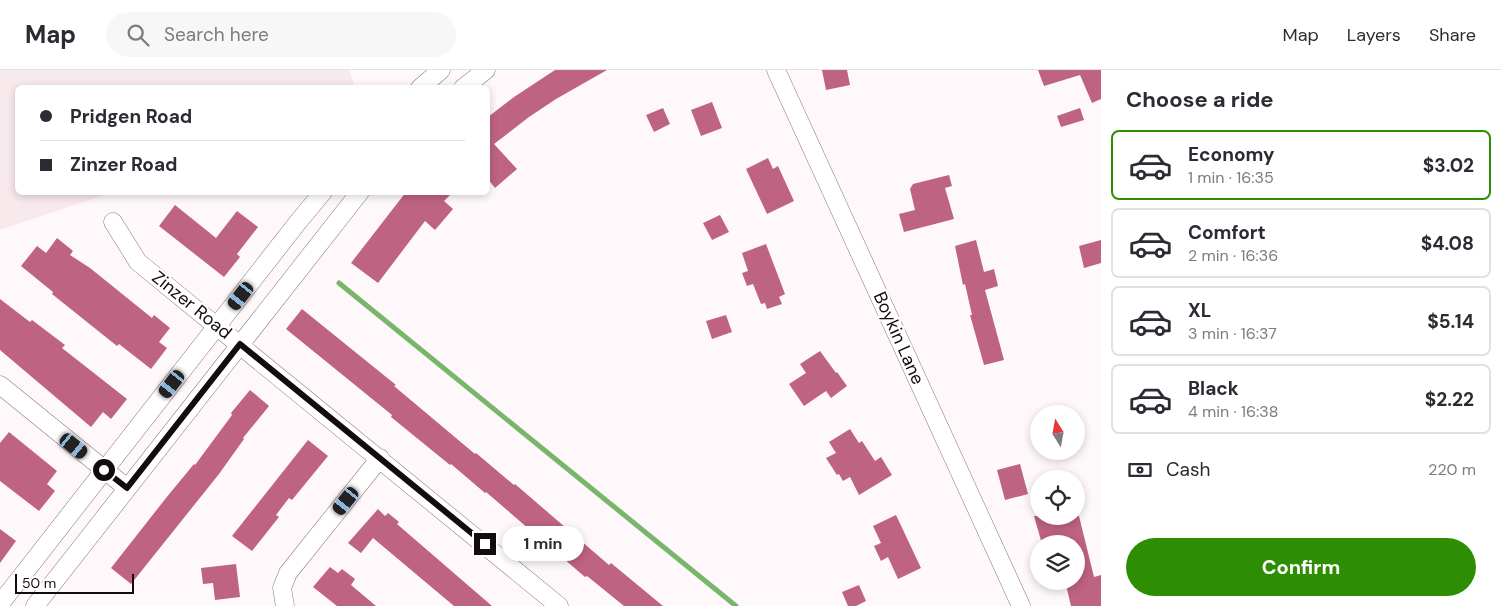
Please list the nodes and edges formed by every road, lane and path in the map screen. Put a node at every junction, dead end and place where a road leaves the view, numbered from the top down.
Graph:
1 (441, 70) edge
2 (486, 70) edge
3 (776, 70) edge
4 (424, 85) edge
5 (467, 85) edge
6 (321, 195) edge
7 (358, 195) edge
8 (113, 222) dead end
9 (218, 326) junction
10 (240, 344) junction
11 (0, 385) edge
12 (380, 458) junction
13 (104, 470) junction
14 (127, 488) junction
15 (0, 604) edge
16 (34, 606) edge
17 (285, 606) edge
18 (559, 606) edge
19 (1021, 606) edge

1 - 4 street
2 - 5 street
3 - 19 street, Boykin Lane
6 - 9 street
7 - 10 street
8 - 9 street, Zinzer Road
9 - 10 street, Zinzer Road
9 - 13 street
10 - 12 street, Zinzer Road
10 - 14 street
11 - 13 street
12 - 17 street
12 - 18 street, Zinzer Road
13 - 14 street
13 - 15 street
14 - 16 street

